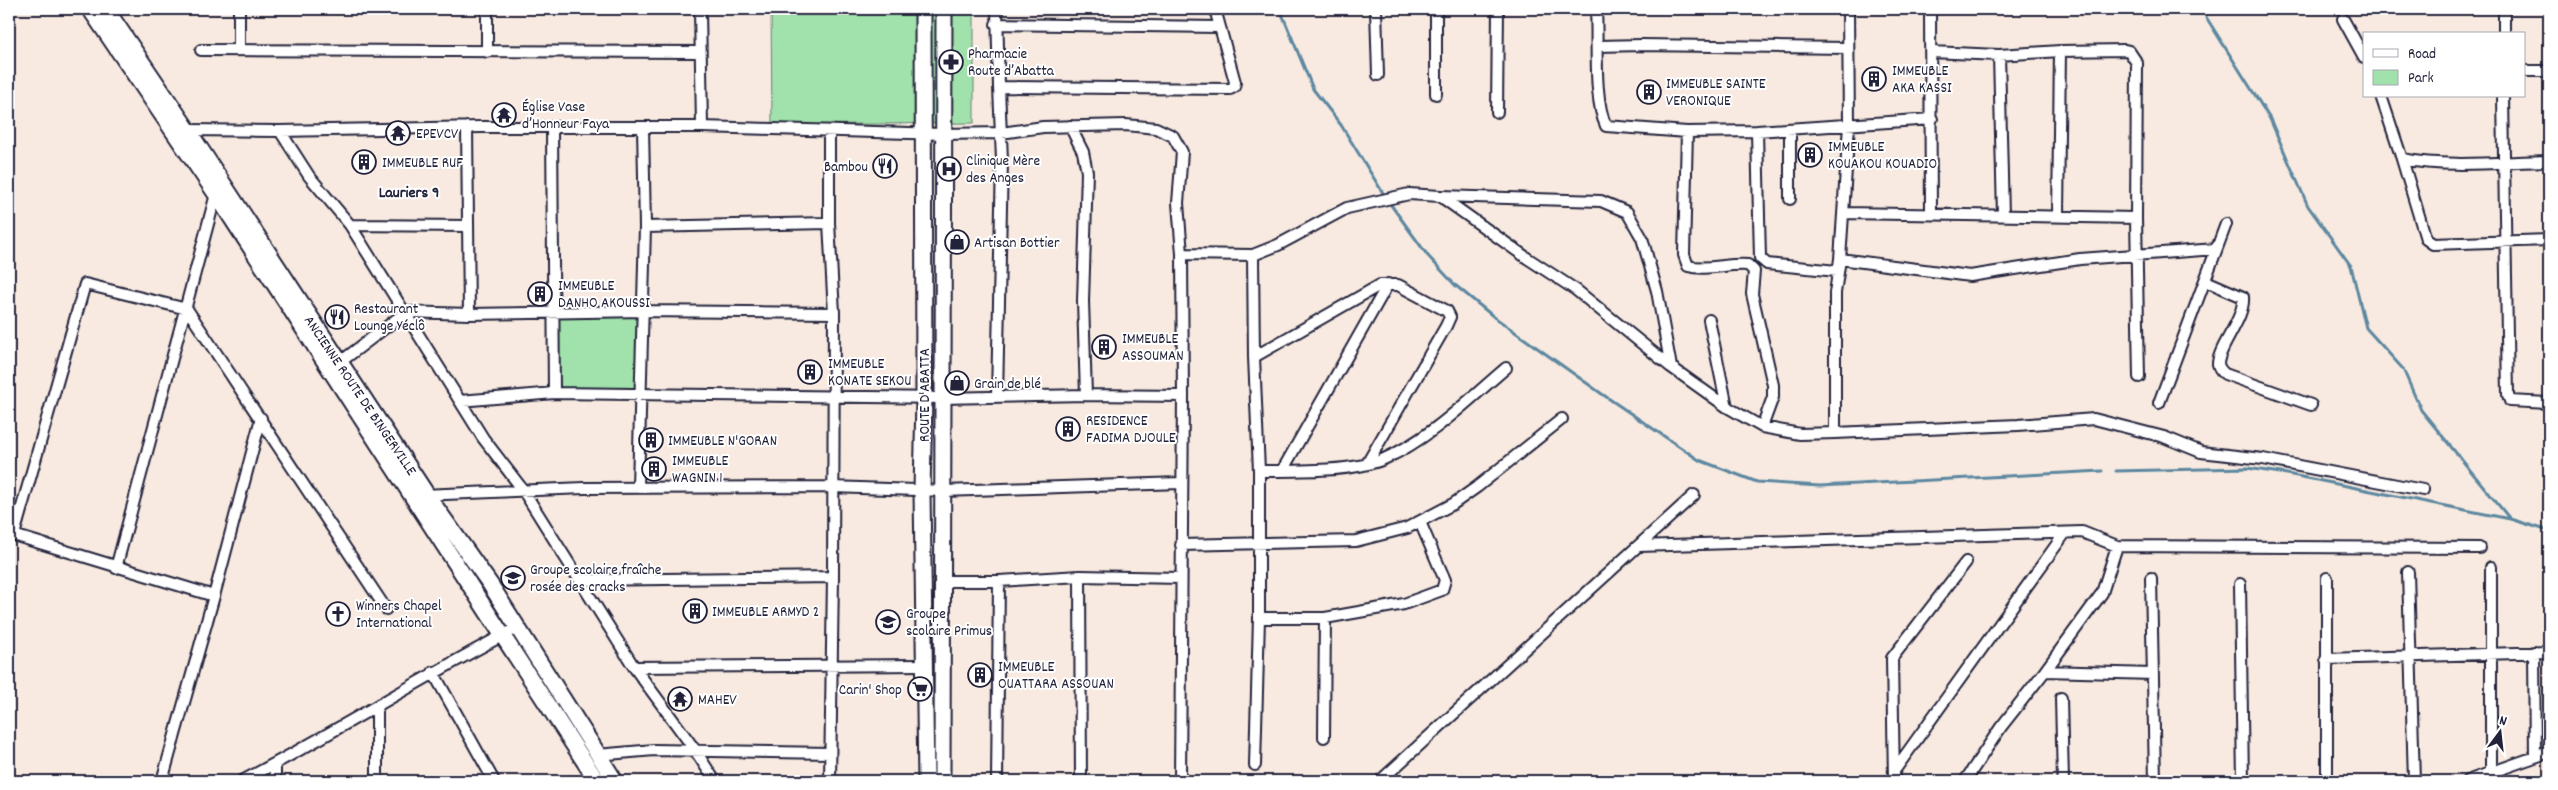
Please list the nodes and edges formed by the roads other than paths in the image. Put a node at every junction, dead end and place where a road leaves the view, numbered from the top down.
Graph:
1 (90, 9) edge
2 (106, 9) edge
3 (240, 9) edge
4 (486, 9) edge
5 (700, 9) edge
6 (923, 9) edge
7 (944, 9) edge
8 (996, 9) edge
9 (1214, 9) edge
10 (1376, 9) edge
11 (1436, 9) edge
12 (1498, 9) edge
13 (1596, 9) edge
14 (1848, 9) edge
15 (1930, 9) edge
16 (2504, 9) edge
17 (2342, 19) dead end
18 (996, 24) junction
19 (1219, 27) junction
20 (2504, 32) edge
21 (1598, 46) junction
22 (1848, 48) junction
23 (201, 50) dead end
24 (240, 50) junction
25 (2060, 51) junction
26 (486, 52) junction
27 (700, 52) junction
28 (1931, 52) junction
29 (1999, 55) junction
30 (2363, 55) edge
31 (2526, 71) edge
32 (2549, 71) edge
33 (1378, 75) dead end
34 (999, 87) junction
35 (1436, 94) dead end
36 (2382, 98) edge
37 (2503, 98) edge
38 (1497, 112) dead end
39 (1932, 119) junction
40 (1849, 125) junction
41 (702, 126) junction
42 (1070, 126) junction
43 (467, 127) junction
44 (552, 127) junction
45 (643, 127) junction
46 (1790, 129) junction
47 (829, 130) junction
48 (1757, 131) junction
49 (280, 132) junction
50 (1687, 132) junction
51 (1000, 133) junction
52 (183, 134) junction
53 (923, 134) junction
54 (944, 134) junction
55 (2402, 159) junction
56 (2549, 161) edge
57 (2503, 162) junction
58 (216, 194) junction
59 (1440, 196) junction
60 (1790, 199) dead end
61 (1844, 213) junction
62 (1931, 213) junction
63 (2002, 214) junction
64 (2058, 216) junction
65 (2136, 218) junction
66 (829, 223) junction
67 (2226, 224) dead end
68 (350, 226) junction
69 (468, 226) junction
70 (645, 227) junction
71 (2549, 240) edge
72 (2505, 242) junction
73 (2216, 249) junction
74 (1182, 254) junction
75 (1253, 254) junction
76 (2138, 256) junction
77 (1840, 259) junction
78 (1838, 271) junction
79 (2206, 281) junction
80 (1388, 284) junction
81 (187, 309) junction
82 (642, 311) junction
83 (406, 312) junction
84 (553, 312) junction
85 (834, 312) junction
86 (469, 314) junction
87 (1709, 320) dead end
88 (1254, 357) junction
89 (339, 362) junction
90 (1671, 367) junction
91 (1506, 368) dead end
92 (2139, 377) dead end
93 (554, 393) junction
94 (1086, 395) junction
95 (639, 396) junction
96 (1183, 396) junction
97 (834, 397) junction
98 (997, 397) junction
99 (924, 398) junction
100 (943, 398) junction
101 (460, 401) junction
102 (2159, 403) dead end
103 (2549, 403) edge
104 (2311, 405) dead end
105 (1727, 407) junction
106 (261, 418) junction
107 (1562, 419) dead end
108 (1762, 427) junction
109 (1835, 434) junction
110 (1368, 462) junction
111 (1260, 471) junction
112 (1282, 471) junction
113 (1181, 483) junction
114 (638, 487) junction
115 (832, 487) junction
116 (523, 490) junction
117 (2423, 490) dead end
118 (922, 491) junction
119 (944, 491) junction
120 (420, 495) junction
121 (1694, 495) dead end
122 (1420, 522) junction
123 (2065, 533) junction
124 (12, 534) edge
125 (1258, 543) junction
126 (1181, 545) junction
127 (1639, 546) junction
128 (2117, 546) junction
129 (2479, 548) dead end
130 (1966, 562) dead end
131 (2490, 567) dead end
132 (116, 568) junction
133 (2408, 572) dead end
134 (1080, 576) junction
135 (832, 577) junction
136 (1180, 578) junction
137 (2151, 578) dead end
138 (2327, 578) dead end
139 (580, 580) junction
140 (944, 581) junction
141 (999, 581) junction
142 (2240, 584) dead end
143 (214, 596) junction
144 (386, 609) dead end
145 (1259, 618) junction
146 (1325, 618) junction
147 (510, 632) junction
148 (2534, 652) junction
149 (2549, 652) edge
150 (2492, 653) junction
151 (2410, 655) junction
152 (2326, 658) junction
153 (833, 665) junction
154 (924, 665) junction
155 (634, 667) junction
156 (2045, 670) junction
157 (433, 672) junction
158 (2153, 674) junction
159 (2062, 698) dead end
160 (377, 707) junction
161 (1324, 737) dead end
162 (695, 750) junction
163 (830, 752) junction
164 (2549, 752) edge
165 (597, 755) junction
166 (2535, 758) junction
167 (275, 764) junction
168 (1255, 765) dead end
169 (2491, 773) junction
170 (1894, 776) edge
171 (492, 780) edge
172 (162, 781) edge
173 (242, 781) edge
174 (275, 781) edge
175 (377, 781) edge
176 (597, 781) edge
177 (615, 781) edge
178 (715, 781) edge
179 (830, 781) edge
180 (926, 781) edge
181 (942, 781) edge
182 (997, 781) edge
183 (1081, 781) edge
184 (1180, 781) edge
185 (1380, 781) edge
186 (1966, 781) edge
187 (2063, 781) edge
188 (2156, 781) edge
189 (2243, 781) edge
190 (2327, 781) edge
191 (2414, 781) edge
192 (2468, 781) edge

1 - 52 street, ANCIENNE ROUTE DE BINGERVILLE
2 - 52 street, ANCIENNE ROUTE DE BINGERVILLE
3 - 24 street
4 - 26 street
5 - 27 street
6 - 53 street, ROUTE D'ABATTA
7 - 54 street, ROUTE D'ABATTA
8 - 18 street
9 - 19 street
10 - 33 street
11 - 35 street
12 - 38 street
13 - 21 street
14 - 22 street
15 - 28 street
16 - 20 street
17 - 30 street
18 - 19 street
18 - 34 street
19 - 34 street
21 - 22 street
21 - 50 street
22 - 40 street
23 - 24 street
24 - 26 street
25 - 29 street
25 - 64 street
25 - 65 street
26 - 27 street
27 - 41 street
28 - 29 street
28 - 39 street
29 - 63 street
31 - 32 street
34 - 51 street
36 - 55 street
37 - 57 street
39 - 40 street
39 - 62 street
40 - 46 street
40 - 61 street
41 - 45 street
41 - 47 street
42 - 51 street
42 - 74 street
42 - 94 street
43 - 44 street
43 - 49 street
43 - 69 street
44 - 45 street
44 - 84 street
45 - 70 street
46 - 48 street
46 - 60 street
47 - 53 street
47 - 66 street
48 - 50 street
48 - 78 street
49 - 52 street
49 - 68 street
50 - 108 street
51 - 54 street
51 - 98 street
52 - 58 street, ANCIENNE ROUTE DE BINGERVILLE
52 - 89 street, ANCIENNE ROUTE DE BINGERVILLE
53 - 54 street
53 - 99 street, ROUTE D'ABATTA
54 - 100 street, ROUTE D'ABATTA
55 - 57 street
55 - 72 street
56 - 57 street
57 - 72 street
58 - 81 street
58 - 120 street, ANCIENNE ROUTE DE BINGERVILLE
59 - 75 street
59 - 90 street
59 - 90 street
61 - 62 street
61 - 77 street
62 - 63 street
63 - 64 street
64 - 65 street
65 - 76 street
66 - 70 street
66 - 85 street
67 - 73 street
68 - 69 street
68 - 83 street
69 - 86 street
70 - 82 street
71 - 72 street
72 - 103 street
73 - 76 street
73 - 79 street
74 - 75 street
74 - 96 street
75 - 88 street
76 - 77 street
76 - 92 street
77 - 78 street
78 - 109 street
79 - 102 street
79 - 104 street
80 - 88 street
80 - 110 street
80 - 112 street
81 - 106 street
81 - 124 street
81 - 132 street
82 - 84 street
82 - 85 street
82 - 95 street
83 - 86 street
83 - 89 street
83 - 101 street
84 - 86 street
84 - 93 street
85 - 97 street
87 - 105 street
88 - 111 street
89 - 120 street, ANCIENNE ROUTE DE BINGERVILLE
90 - 105 street
91 - 110 street
93 - 95 street
93 - 101 street
94 - 96 street
94 - 98 street
95 - 97 street
95 - 114 street
96 - 113 street
97 - 99 street
97 - 115 street
98 - 100 street
99 - 100 street
99 - 118 street, ROUTE D'ABATTA
100 - 119 street, ROUTE D'ABATTA
101 - 116 street
105 - 108 street
106 - 143 street
106 - 144 street
107 - 122 street
108 - 109 street
109 - 117 street
110 - 112 street
111 - 112 street
111 - 125 street
113 - 119 street
113 - 126 street
114 - 115 street
114 - 116 street
115 - 118 street
115 - 135 street
116 - 120 street
116 - 139 street
118 - 119 street
118 - 154 street, ROUTE D'ABATTA
119 - 140 street, ROUTE D'ABATTA
120 - 147 street, ANCIENNE ROUTE DE BINGERVILLE
121 - 127 street
122 - 125 street
122 - 146 street
123 - 127 street
123 - 128 street
123 - 170 street
124 - 132 street
125 - 126 street
125 - 145 street
126 - 136 street
127 - 185 street
128 - 129 street
128 - 156 street
130 - 170 street
131 - 150 street
132 - 143 street
133 - 151 street
134 - 136 street
134 - 141 street
134 - 183 street
135 - 139 street
135 - 153 street
136 - 184 street
137 - 158 street
138 - 152 street
139 - 155 street
140 - 141 street
140 - 181 street, ROUTE D'ABATTA
141 - 182 street
142 - 189 street
143 - 172 street
145 - 146 street
145 - 168 street
146 - 161 street
147 - 157 street
147 - 165 street, ANCIENNE ROUTE DE BINGERVILLE
147 - 176 street, ANCIENNE ROUTE DE BINGERVILLE
148 - 149 street
148 - 150 street
148 - 166 street
150 - 151 street
150 - 169 street
151 - 152 street
151 - 191 street
152 - 190 street
153 - 154 street
153 - 155 street
153 - 163 street
154 - 180 street, ROUTE D'ABATTA
155 - 162 street
156 - 158 street
156 - 186 street
157 - 160 street
157 - 171 street
158 - 188 street
159 - 187 street
160 - 167 street
160 - 175 street
162 - 163 street
162 - 165 street
162 - 178 street
163 - 179 street
164 - 166 street
165 - 177 street, ANCIENNE ROUTE DE BINGERVILLE
166 - 169 street
167 - 173 street
167 - 174 street
169 - 192 street

